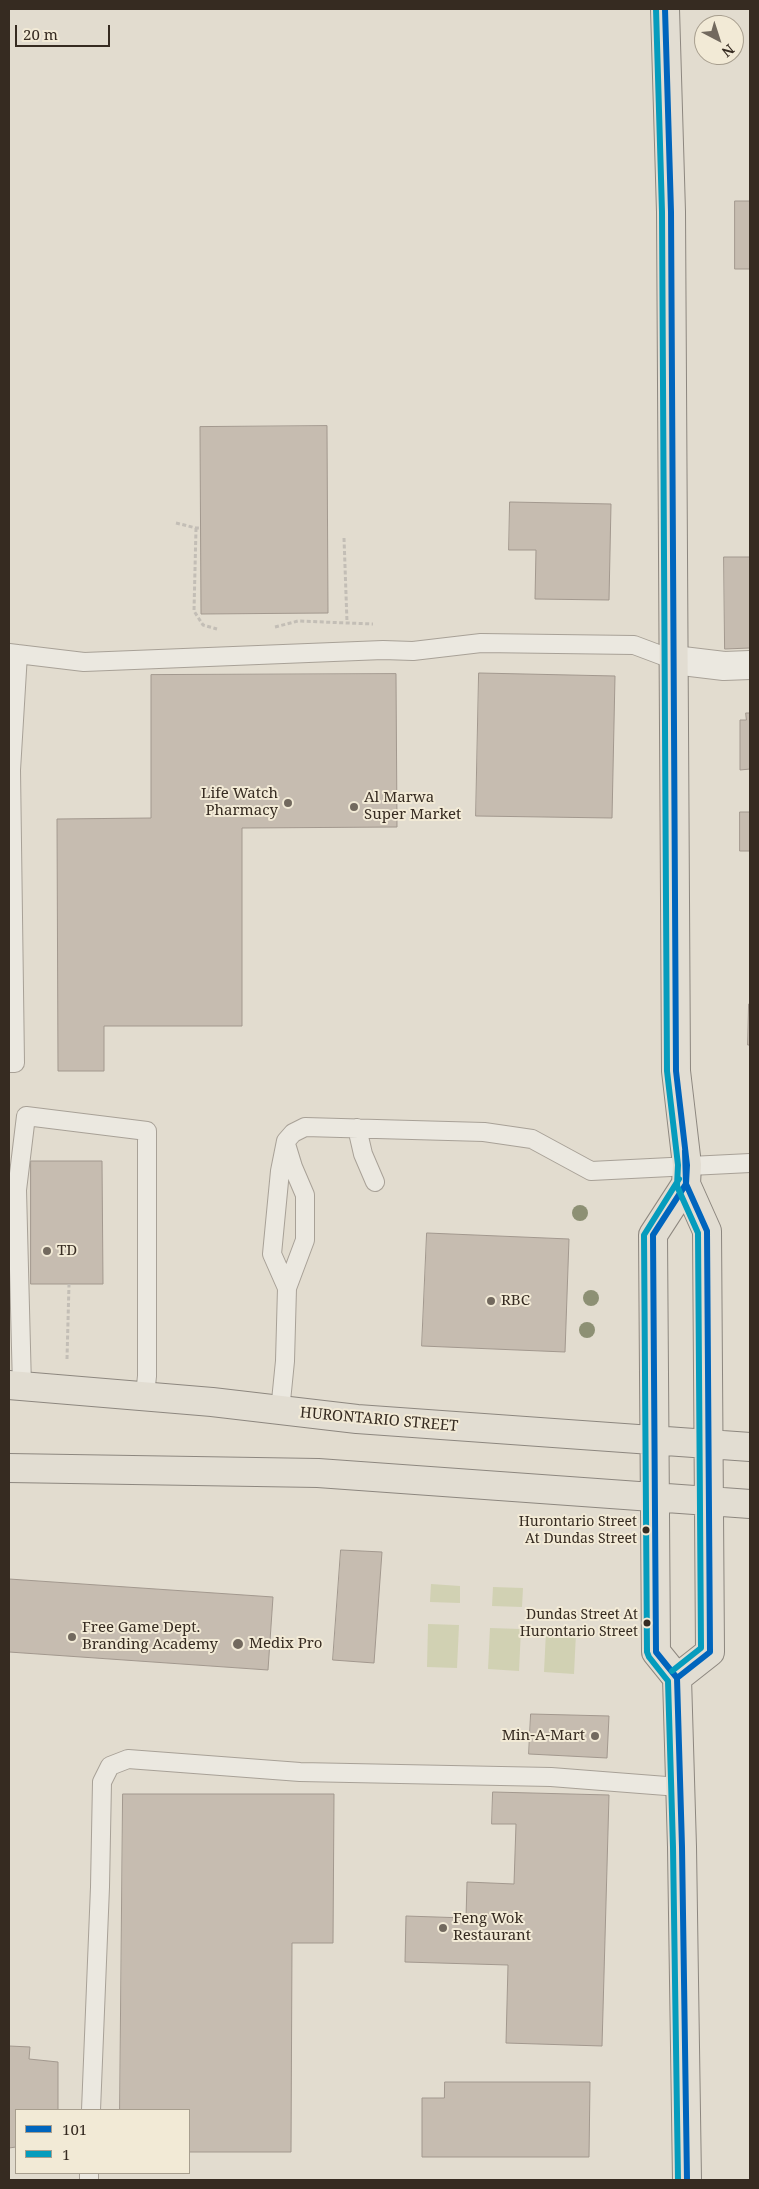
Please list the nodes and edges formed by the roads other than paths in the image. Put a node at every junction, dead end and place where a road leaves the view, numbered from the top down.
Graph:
1 (665, 9) edge
2 (13, 654) edge
3 (674, 660) junction
4 (750, 665) edge
5 (9, 1063) edge
6 (357, 1128) junction
7 (286, 1141) junction
8 (750, 1163) edge
9 (686, 1175) junction
10 (375, 1182) dead end
11 (287, 1288) junction
12 (15, 1386) edge
13 (145, 1395) junction
14 (280, 1411) junction
15 (654, 1441) junction
16 (709, 1444) junction
17 (750, 1447) edge
18 (9, 1468) edge
19 (655, 1497) junction
20 (710, 1500) junction
21 (750, 1504) edge
22 (677, 1678) junction
23 (680, 1786) junction
24 (91, 2109) edge
25 (687, 2180) edge

1 - 3 main road
2 - 3 lane
2 - 5 lane
3 - 4 street
3 - 9 main road
6 - 7 lane
6 - 9 lane
6 - 10 lane
7 - 11 lane
7 - 11 lane
8 - 9 lane
9 - 15 main road
9 - 16 main road
11 - 14 lane
12 - 13 main road, HURONTARIO STREET
12 - 13 lane
13 - 14 main road, HURONTARIO STREET
14 - 15 main road, HURONTARIO STREET
15 - 16 main road, HURONTARIO STREET
15 - 19 main road
16 - 17 main road, HURONTARIO STREET
16 - 20 main road
18 - 19 main road
19 - 20 main road
19 - 22 main road
20 - 21 main road
20 - 22 main road
22 - 23 main road
23 - 24 lane
23 - 25 main road

